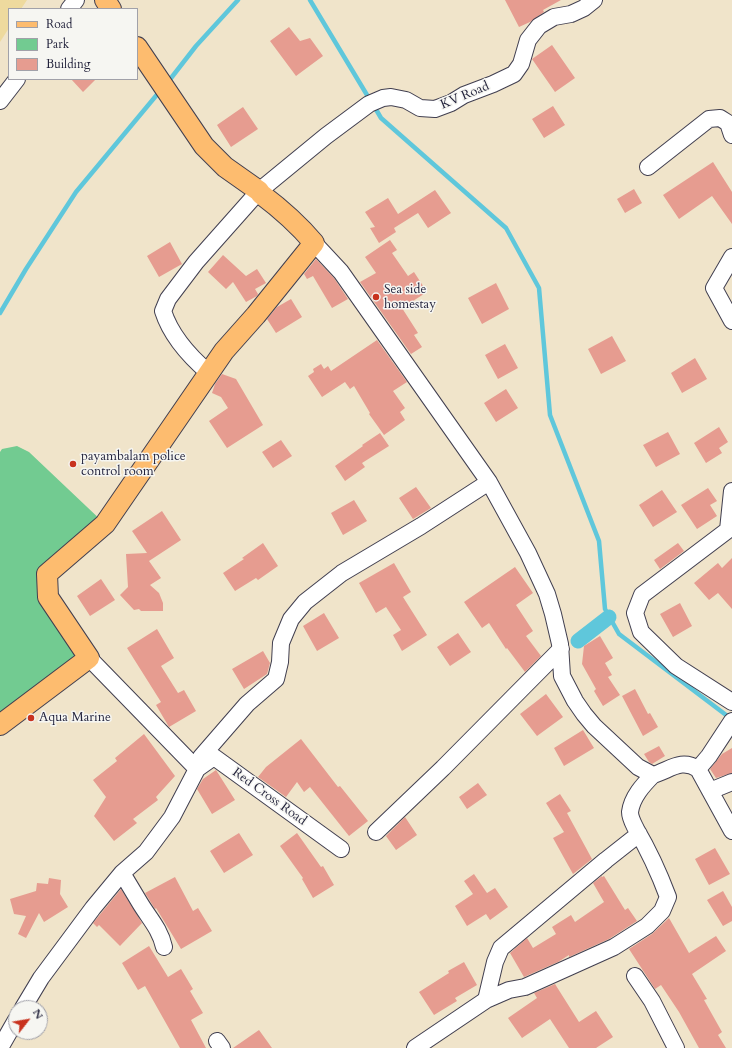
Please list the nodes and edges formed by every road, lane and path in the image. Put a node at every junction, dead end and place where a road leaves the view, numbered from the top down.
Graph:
1 (76, 0) edge
2 (594, 0) edge
3 (70, 8) edge
4 (138, 48) edge
5 (15, 80) edge
6 (0, 101) edge
7 (732, 135) edge
8 (648, 168) dead end
9 (259, 191) junction
10 (314, 243) junction
11 (732, 257) edge
12 (732, 321) edge
13 (209, 373) junction
14 (489, 482) junction
15 (732, 491) edge
16 (730, 529) edge
17 (561, 649) junction
18 (89, 658) junction
19 (732, 702) edge
20 (0, 725) edge
21 (730, 725) edge
22 (197, 769) junction
23 (698, 769) junction
24 (653, 775) junction
25 (732, 782) edge
26 (710, 791) junction
27 (732, 831) edge
28 (376, 832) dead end
29 (639, 834) junction
30 (341, 849) dead end
31 (122, 873) junction
32 (164, 947) dead end
33 (635, 976) dead end
34 (28, 1000) edge
35 (486, 1000) junction
36 (8, 1034) edge
37 (0, 1048) edge
38 (415, 1048) edge
39 (676, 1048) edge

1 - 3 street
2 - 9 street, KV Road
4 - 9 main road
5 - 6 street
7 - 8 street
9 - 10 main road
9 - 13 street, KV Road
10 - 13 main road
10 - 14 street
11 - 12 street
13 - 18 main road
14 - 17 street
14 - 22 street
15 - 16 street
16 - 19 street
17 - 24 street
17 - 28 street
18 - 20 main road
18 - 22 street
21 - 23 street
22 - 30 street, Red Cross Road
22 - 31 street
23 - 24 street
23 - 26 street
24 - 29 street
25 - 26 street
26 - 27 street
29 - 35 street
29 - 35 street
31 - 32 street
31 - 34 street
33 - 39 street
35 - 38 street
36 - 37 street

